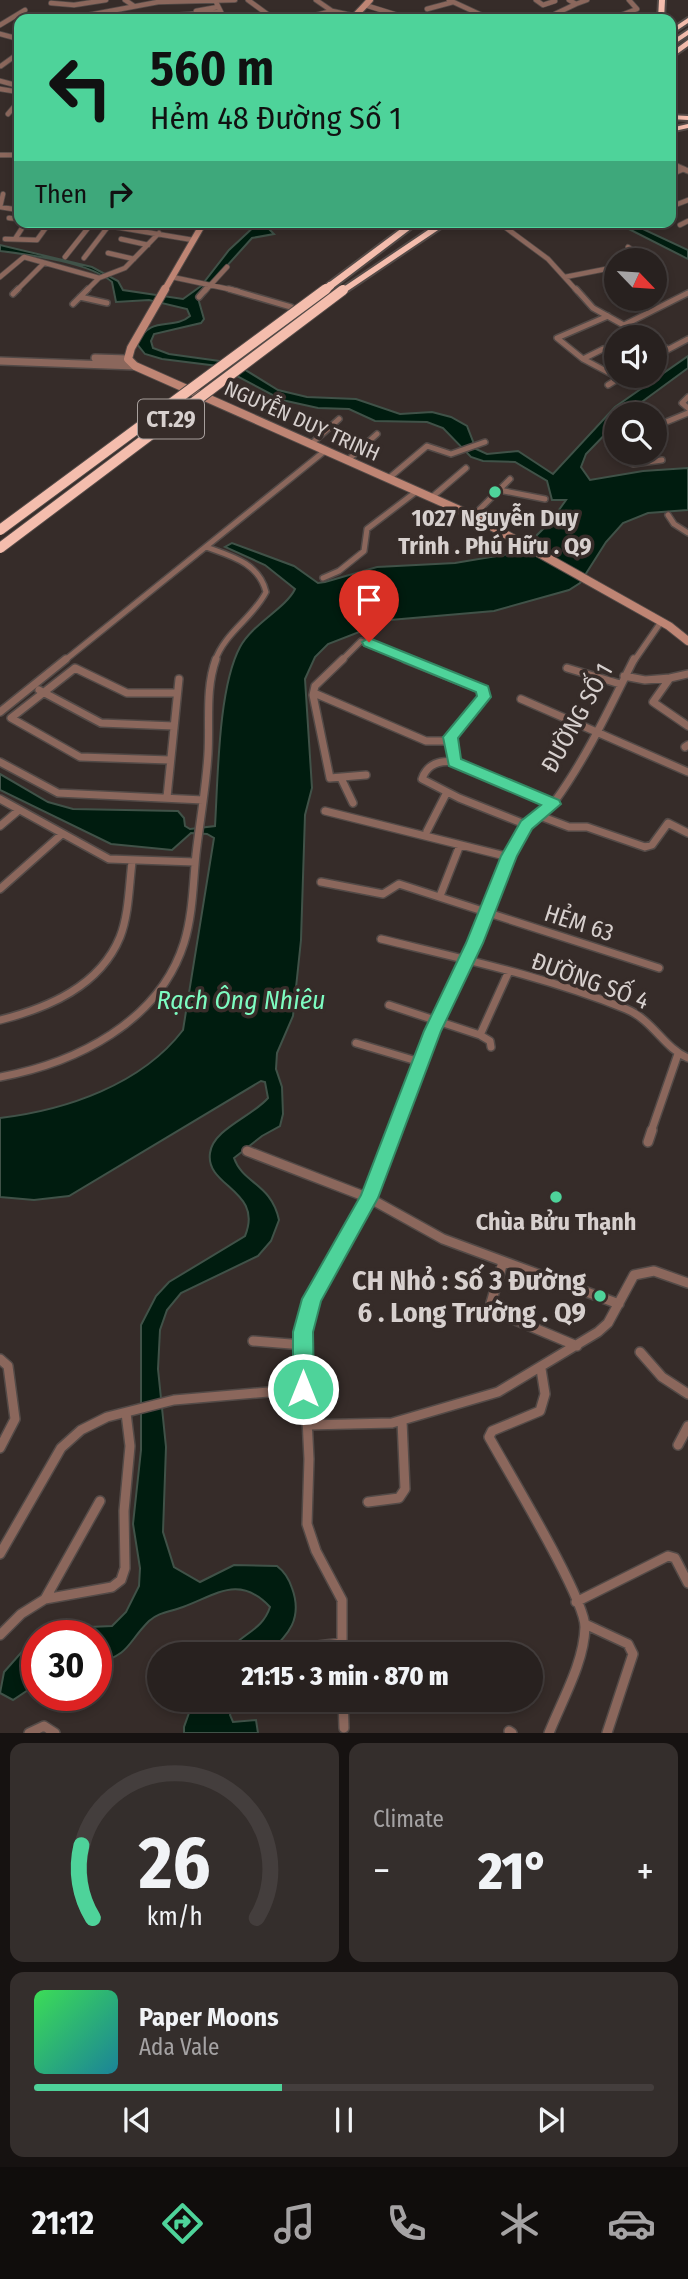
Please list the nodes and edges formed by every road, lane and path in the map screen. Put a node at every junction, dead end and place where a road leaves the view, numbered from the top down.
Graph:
1 (106, 0) edge
2 (125, 0) edge
3 (235, 0) edge
4 (248, 0) edge
5 (316, 0) edge
6 (370, 0) edge
7 (536, 0) edge
8 (569, 0) edge
9 (587, 0) edge
10 (629, 0) edge
11 (152, 1) edge
12 (453, 1) edge
13 (555, 1) edge
14 (51, 3) dead end
15 (576, 4) junction
16 (365, 5) junction
17 (134, 6) junction
18 (218, 7) junction
19 (426, 9) dead end
20 (25, 10) dead end
21 (196, 11) dead end
22 (332, 11) junction
23 (476, 13) joint
24 (18, 14) edge
25 (109, 14) edge
26 (200, 14) edge
27 (222, 14) edge
28 (267, 14) edge
29 (320, 14) edge
30 (341, 14) edge
31 (357, 14) edge
32 (394, 14) edge
33 (472, 14) edge
34 (555, 14) edge
35 (624, 14) edge
36 (1, 66) edge
37 (12, 69) dead end
38 (3, 82) edge
39 (0, 88) edge
40 (14, 107) edge
41 (8, 114) dead end
42 (3, 194) dead end
43 (14, 209) edge
44 (9, 218) dead end
45 (14, 218) edge
46 (688, 221) edge
47 (680, 225) dead end
48 (22, 228) edge
49 (46, 228) edge
50 (87, 228) edge
51 (107, 228) edge
52 (132, 228) edge
53 (200, 228) edge
54 (406, 228) edge
55 (426, 228) edge
56 (437, 228) edge
57 (506, 228) edge
58 (159, 233) junction
59 (5, 239) dead end
60 (15, 239) junction
61 (121, 239) dead end
62 (193, 240) junction
63 (148, 245) junction
64 (108, 253) dead end
65 (65, 257) dead end
66 (84, 258) dead end
67 (134, 259) junction
68 (44, 262) junction
69 (227, 267) dead end
70 (604, 272) edge
71 (172, 276) junction
72 (0, 277) edge
73 (99, 278) junction
74 (565, 278) junction
75 (211, 283) junction
76 (343, 290) junction
77 (688, 293) edge
78 (13, 294) dead end
79 (80, 297) junction
80 (199, 297) dead end
81 (107, 303) dead end
82 (73, 304) dead end
83 (291, 307) dead end
84 (608, 316) junction
85 (624, 325) joint
86 (688, 339) edge
87 (603, 349) dead end
88 (668, 349) edge
89 (0, 356) edge
90 (128, 359) junction
91 (583, 359) junction
92 (0, 361) edge
93 (135, 366) junction
94 (604, 369) edge
95 (688, 397) edge
96 (688, 411) edge
97 (339, 419) dead end
98 (667, 421) edge
99 (377, 434) dead end
100 (485, 443) dead end
101 (311, 444) junction
102 (326, 450) junction
103 (348, 460) junction
104 (466, 468) dead end
105 (389, 478) junction
106 (510, 479) dead end
107 (499, 490) junction
108 (417, 491) junction
109 (432, 497) junction
110 (545, 499) dead end
111 (668, 515) dead end
112 (473, 516) junction
113 (0, 530) edge
114 (688, 533) edge
115 (206, 547) junction
116 (0, 548) edge
117 (323, 578) dead end
118 (661, 622) junction
119 (688, 640) edge
120 (567, 668) dead end
121 (688, 674) edge
122 (670, 678) junction
123 (179, 679) dead end
124 (622, 680) junction
125 (32, 686) junction
126 (43, 692) junction
127 (177, 693) junction
128 (314, 693) junction
129 (522, 699) dead end
130 (0, 712) edge
131 (174, 726) junction
132 (688, 726) edge
133 (596, 730) junction
134 (449, 741) junction
135 (170, 760) junction
136 (0, 761) edge
137 (454, 762) junction
138 (688, 772) edge
139 (366, 775) dead end
140 (341, 778) junction
141 (447, 792) junction
142 (166, 797) junction
143 (0, 799) edge
144 (203, 800) junction
145 (353, 803) dead end
146 (553, 804) junction
147 (19, 810) junction
148 (325, 811) dead end
149 (540, 816) junction
150 (527, 825) junction
151 (0, 826) edge
152 (427, 831) dead end
153 (688, 833) edge
154 (62, 834) junction
155 (460, 845) junction
156 (509, 856) junction
157 (132, 862) junction
158 (195, 862) junction
159 (321, 882) dead end
160 (0, 889) edge
161 (440, 896) junction
162 (488, 912) junction
163 (381, 939) dead end
164 (467, 961) junction
165 (659, 968) dead end
166 (509, 971) junction
167 (389, 1005) dead end
168 (0, 1020) edge
169 (438, 1020) junction
170 (480, 1035) junction
171 (356, 1043) dead end
172 (491, 1047) dead end
173 (678, 1054) junction
174 (688, 1058) edge
175 (419, 1062) junction
176 (0, 1077) edge
177 (648, 1142) dead end
178 (247, 1151) dead end
179 (369, 1198) junction
180 (503, 1262) junction
181 (688, 1283) edge
182 (619, 1304) junction
183 (254, 1341) dead end
184 (303, 1345) junction
185 (577, 1346) junction
186 (640, 1352) dead end
187 (0, 1359) edge
188 (541, 1369) junction
189 (303, 1389) junction
190 (688, 1394) edge
191 (125, 1413) junction
192 (402, 1420) junction
193 (307, 1425) junction
194 (688, 1426) edge
195 (678, 1446) dead end
196 (0, 1448) edge
197 (100, 1501) dead end
198 (368, 1502) dead end
199 (0, 1554) edge
200 (688, 1583) edge
201 (45, 1599) junction
202 (576, 1602) junction
203 (585, 1624) junction
204 (0, 1635) edge
205 (342, 1642) edge
206 (343, 1712) edge
207 (344, 1728) dead end
208 (29, 1733) edge
209 (55, 1733) edge
210 (549, 1733) edge
211 (607, 1733) edge

1 - 14 street
2 - 17 street
3 - 18 street
4 - 28 street
5 - 22 street
6 - 16 main road
7 - 13 street
8 - 15 street
9 - 15 street
10 - 35 street
11 - 17 street
11 - 18 street
12 - 19 street
12 - 23 street
15 - 34 street
16 - 31 main road
16 - 32 street
17 - 25 street
18 - 21 street
18 - 26 street
18 - 27 street
20 - 24 street
22 - 29 street
22 - 30 street
23 - 33 street
36 - 37 street
38 - 39 street
40 - 41 street
42 - 43 street
44 - 45 street
46 - 47 street
48 - 60 street
49 - 60 street
50 - 65 street
51 - 66 street
52 - 58 street
53 - 62 main road
54 - 113 highway, CT.29, bridge
55 - 76 highway, CT.29
56 - 76 highway
57 - 74 street
58 - 62 street
58 - 63 street
59 - 60 street
61 - 63 street
62 - 71 main road
63 - 67 street
64 - 67 street
67 - 73 street
68 - 72 street
68 - 73 street
68 - 78 street
69 - 75 street
70 - 74 street
71 - 75 street
71 - 90 main road
73 - 79 street
74 - 84 street
75 - 80 street
75 - 83 street
76 - 116 highway, CT.29, bridge
77 - 85 street
79 - 81 street
79 - 82 street
84 - 85 street
84 - 91 street
86 - 88 street
87 - 91 street
89 - 90 street
90 - 93 main road, NGUYỄN DUY TRINH
91 - 94 street
92 - 93 street
93 - 101 main road, NGUYỄN DUY TRINH
95 - 96 street
96 - 98 street
97 - 101 street
99 - 103 street
100 - 105 street
101 - 102 main road, NGUYỄN DUY TRINH
102 - 103 main road, NGUYỄN DUY TRINH
102 - 115 street
103 - 105 main road, NGUYỄN DUY TRINH
104 - 109 street
105 - 108 main road, NGUYỄN DUY TRINH
106 - 107 street
107 - 110 street
107 - 112 street
108 - 109 main road, NGUYỄN DUY TRINH
108 - 117 street
109 - 112 main road, NGUYỄN DUY TRINH
111 - 114 street
112 - 118 main road, NGUYỄN DUY TRINH
115 - 125 street
115 - 144 street
118 - 119 main road
118 - 124 street, ĐƯỜNG SỐ 1
120 - 124 street
121 - 122 street
122 - 124 street
122 - 132 street
123 - 127 street
124 - 133 street, ĐƯỜNG SỐ 1
125 - 126 street
125 - 130 street
126 - 127 street
126 - 131 street
126 - 135 street
127 - 131 street
128 - 134 street
128 - 134 street
128 - 140 street
129 - 133 street
131 - 135 street
133 - 138 street
133 - 146 street, ĐƯỜNG SỐ 1
134 - 137 street
135 - 142 street
136 - 142 street
137 - 141 street
137 - 146 street
139 - 140 street
140 - 145 street
141 - 150 street
141 - 152 street
142 - 144 street
143 - 147 street
144 - 158 street
146 - 149 street, ĐƯỜNG SỐ 1
147 - 151 street
147 - 154 street
148 - 155 street
149 - 150 street, ĐƯỜNG SỐ 1
149 - 153 street
150 - 156 street, ĐƯỜNG SỐ 1
154 - 157 street
154 - 160 street
155 - 156 street
155 - 161 street
156 - 162 street, ĐƯỜNG SỐ 1
157 - 158 street
157 - 168 street
158 - 176 street
159 - 161 street, HẺM 63
161 - 162 street, HẺM 63
162 - 164 street, ĐƯỜNG SỐ 1
162 - 165 street, HẺM 63
163 - 164 street, ĐƯỜNG SỐ 4
164 - 166 street, ĐƯỜNG SỐ 4
164 - 169 street, ĐƯỜNG SỐ 1
166 - 170 street
166 - 173 street, ĐƯỜNG SỐ 4
167 - 169 street
169 - 170 street
169 - 175 street, ĐƯỜNG SỐ 1
170 - 172 street
171 - 175 street
173 - 174 street, ĐƯỜNG SỐ 4
173 - 177 street
175 - 179 street, ĐƯỜNG SỐ 1
178 - 179 street
179 - 180 street
179 - 184 street, ĐƯỜNG SỐ 1
180 - 182 street
180 - 185 street
181 - 182 street
182 - 185 street
183 - 184 street
184 - 189 street, ĐƯỜNG SỐ 1
185 - 188 street
186 - 190 street
187 - 196 street
188 - 192 street
188 - 202 street
189 - 191 street
189 - 193 street, ĐƯỜNG SỐ 1
191 - 199 street
191 - 201 street
192 - 193 street
192 - 198 street
193 - 205 street, ĐƯỜNG SỐ 1
194 - 195 street
197 - 201 street
200 - 202 street
201 - 204 street
202 - 203 street
203 - 210 street
203 - 211 street
206 - 207 street
208 - 209 street

